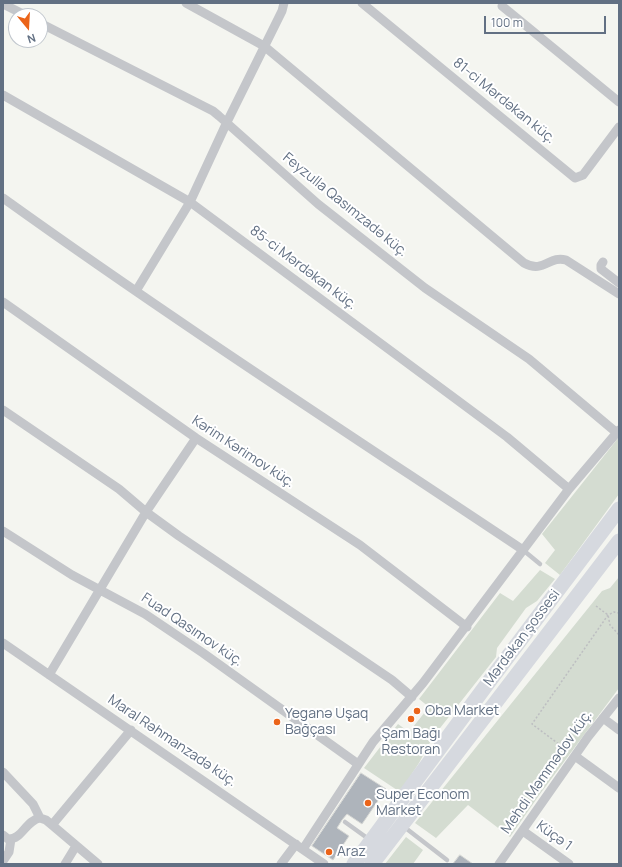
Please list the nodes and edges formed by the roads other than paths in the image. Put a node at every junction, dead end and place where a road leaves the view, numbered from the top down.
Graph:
1 (186, 3) edge
2 (284, 3) edge
3 (362, 3) edge
4 (502, 6) dead end
5 (48, 27) edge
6 (264, 46) junction
7 (3, 95) edge
8 (619, 102) edge
9 (226, 122) junction
10 (619, 127) edge
11 (3, 198) edge
12 (190, 202) junction
13 (603, 262) dead end
14 (619, 283) edge
15 (136, 290) junction
16 (619, 294) edge
17 (3, 302) edge
18 (3, 410) edge
19 (618, 432) edge
20 (196, 438) junction
21 (569, 489) junction
22 (619, 509) edge
23 (146, 512) junction
24 (3, 532) edge
25 (619, 541) edge
26 (523, 550) junction
27 (540, 564) dead end
28 (100, 590) junction
29 (467, 627) junction
30 (3, 643) edge
31 (49, 675) junction
32 (412, 697) junction
33 (619, 698) edge
34 (603, 718) junction
35 (131, 730) junction
36 (619, 730) edge
37 (575, 756) junction
38 (358, 764) junction
39 (3, 772) edge
40 (619, 788) edge
41 (40, 818) junction
42 (345, 822) dead end
43 (52, 825) junction
44 (401, 825) junction
45 (523, 831) junction
46 (7, 837) edge
47 (372, 841) junction
48 (76, 846) junction
49 (300, 846) junction
50 (447, 860) dead end
51 (3, 861) edge
52 (65, 864) edge
53 (98, 864) edge
54 (281, 864) edge
55 (324, 864) edge
56 (354, 864) edge
57 (372, 864) edge
58 (499, 864) edge
59 (569, 864) edge

1 - 6 street
2 - 6 street
3 - 10 street, 81-ci Mərdəkan küç.
4 - 8 street
5 - 9 street, Feyzulla Qasımzadə küç.
6 - 9 street
6 - 16 street
7 - 12 street, 85-ci Mərdəkan küç.
9 - 12 street
9 - 19 street, Feyzulla Qasımzadə küç.
11 - 15 street
12 - 15 street
12 - 21 street, 85-ci Mərdəkan küç.
13 - 14 street
15 - 26 street
17 - 20 street, Kərim Kərimov küç.
18 - 23 street
19 - 21 street
20 - 23 street
20 - 29 street, Kərim Kərimov küç.
21 - 26 street
22 - 47 main road, Mərdəkan şossesi
23 - 28 street
23 - 32 street
24 - 28 street, Fuad Qasımov küç.
25 - 44 main road, Mərdəkan şossesi
26 - 27 lane
26 - 29 street
28 - 31 street
28 - 38 street, Fuad Qasımov küç.
29 - 32 street
30 - 31 street, Maral Rəhmanzadə küç.
31 - 35 street, Maral Rəhmanzadə küç.
32 - 38 street
33 - 34 street, Mehdi Məmmədov küç.
34 - 36 street
34 - 37 street, Mehdi Məmmədov küç.
35 - 43 street
35 - 49 street, Maral Rəhmanzadə küç.
37 - 40 street
37 - 45 street, Mehdi Məmmədov küç.
38 - 49 street
39 - 41 street
41 - 43 street
41 - 46 street
42 - 47 lane
43 - 48 street
44 - 50 lane
44 - 57 main road, Mərdəkan şossesi
45 - 58 street, Mehdi Məmmədov küç.
45 - 59 street, Küçə 1
46 - 51 street
47 - 56 main road, Mərdəkan şossesi
48 - 52 street
48 - 53 street
49 - 54 street
49 - 55 street, Maral Rəhmanzadə küç.

